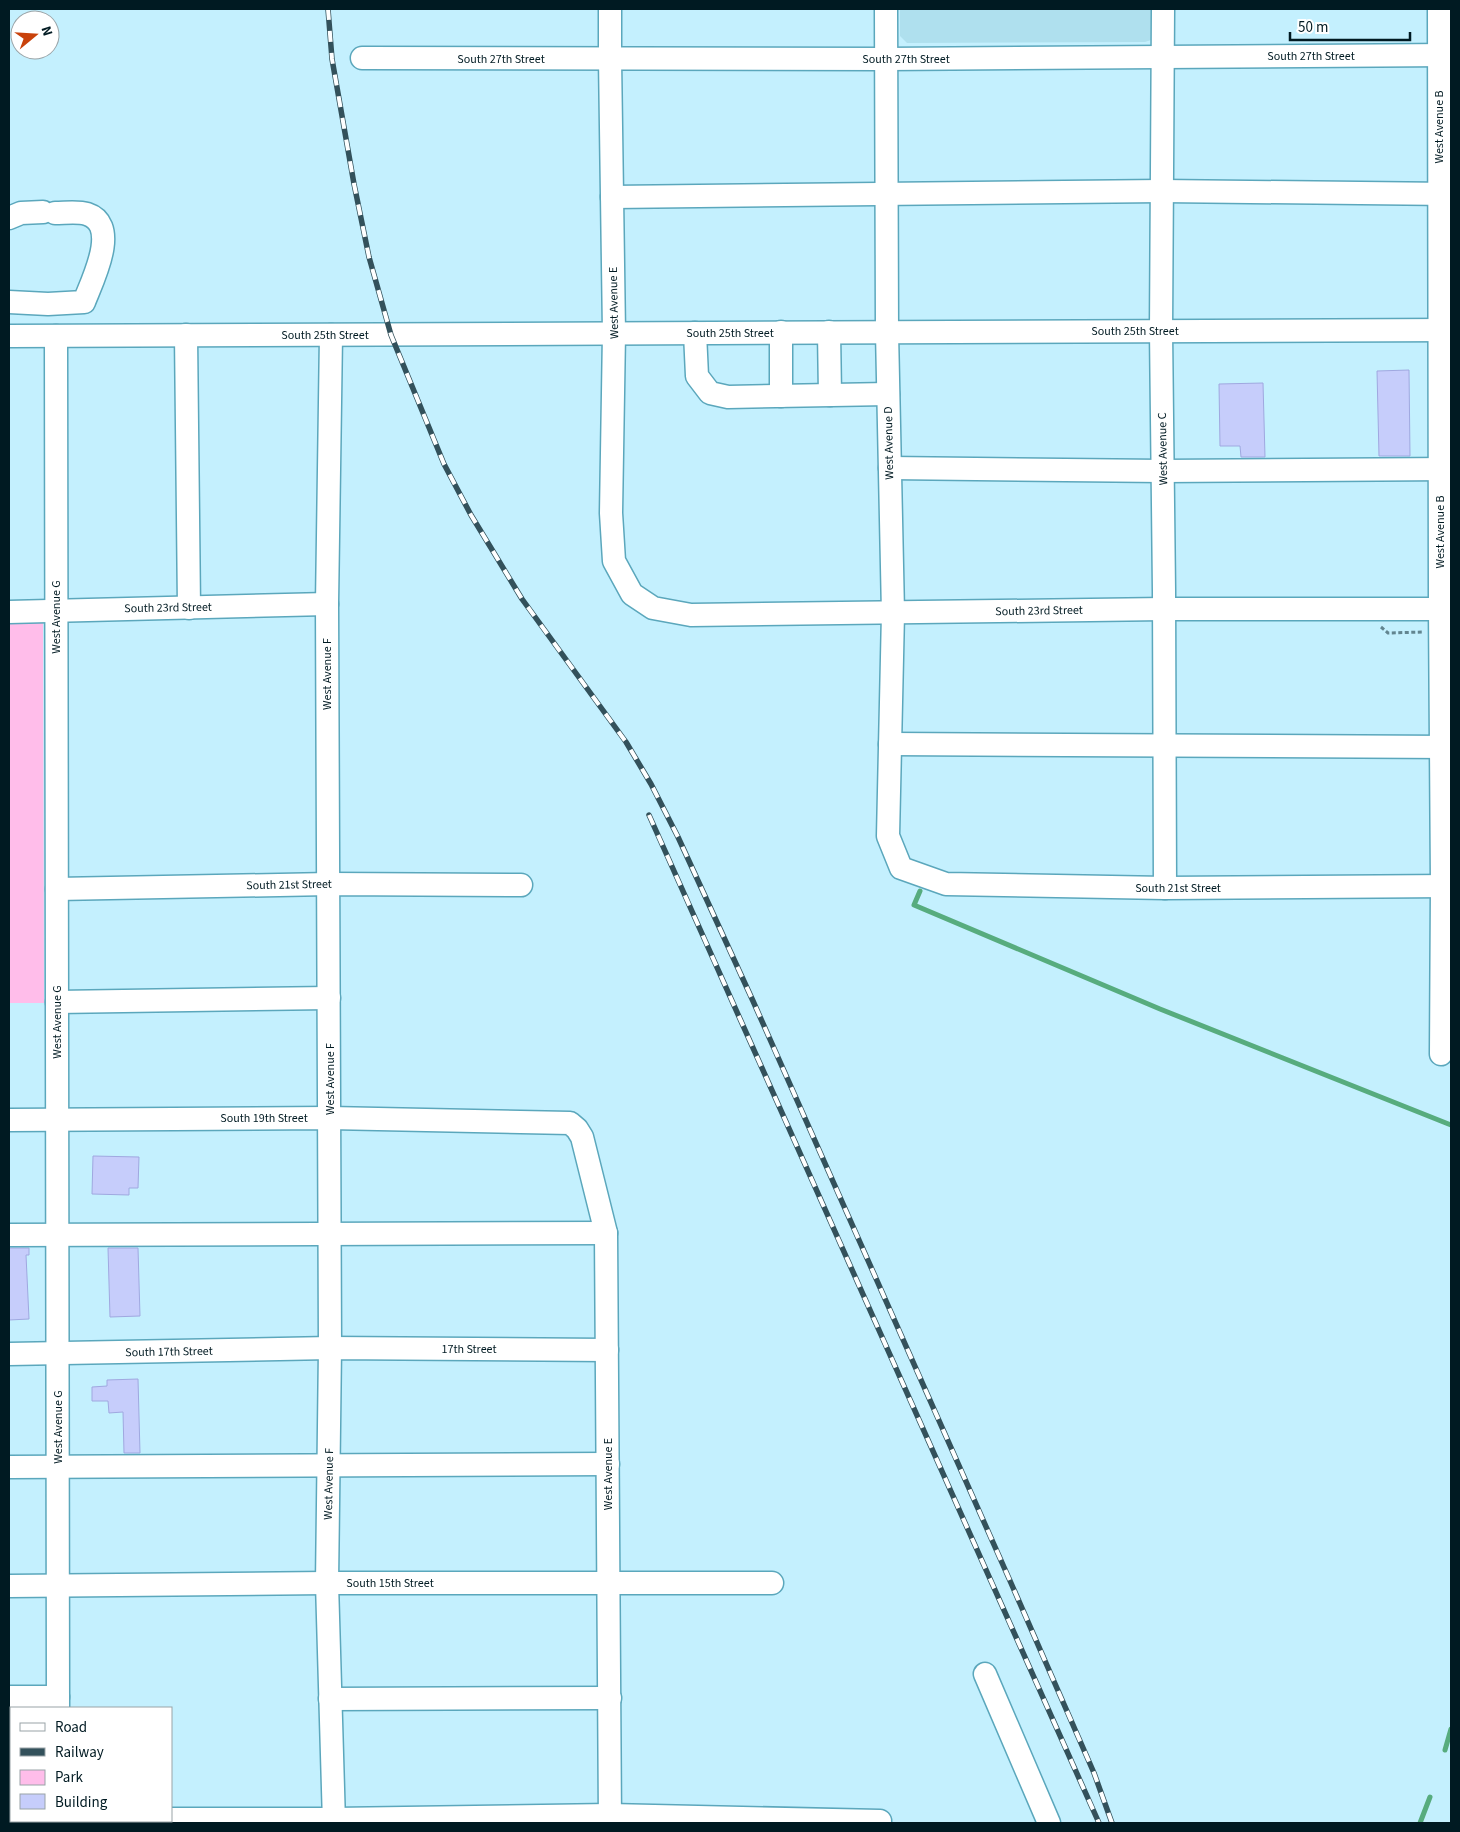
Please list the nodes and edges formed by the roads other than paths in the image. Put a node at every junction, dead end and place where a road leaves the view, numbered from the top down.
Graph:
1 (610, 9) edge
2 (886, 9) edge
3 (1163, 9) edge
4 (1439, 9) edge
5 (1445, 55) edge
6 (1162, 56) junction
7 (362, 58) dead end
8 (610, 59) junction
9 (886, 59) junction
10 (1162, 191) junction
11 (886, 194) junction
12 (1445, 195) edge
13 (612, 197) junction
14 (9, 218) edge
15 (11, 296) edge
16 (1445, 330) edge
17 (1161, 331) junction
18 (780, 332) junction
19 (829, 332) junction
20 (887, 332) junction
21 (614, 333) junction
22 (695, 333) junction
23 (186, 335) junction
24 (331, 335) junction
25 (9, 336) edge
26 (56, 336) junction
27 (888, 394) junction
28 (830, 395) junction
29 (781, 396) junction
30 (890, 468) junction
31 (1445, 469) edge
32 (1163, 472) junction
33 (632, 594) joint
34 (327, 604) junction
35 (189, 608) junction
36 (1164, 609) junction
37 (1446, 609) edge
38 (56, 611) junction
39 (9, 612) edge
40 (893, 613) junction
41 (890, 744) junction
42 (1164, 746) junction
43 (1446, 747) edge
44 (907, 871) joint
45 (329, 884) junction
46 (521, 885) dead end
47 (1447, 886) edge
48 (1165, 888) junction
49 (57, 889) junction
50 (330, 998) junction
51 (57, 1002) junction
52 (1446, 1020) edge
53 (1441, 1054) dead end
54 (330, 1118) junction
55 (9, 1120) edge
56 (57, 1120) junction
57 (577, 1129) joint
58 (606, 1233) junction
59 (57, 1234) junction
60 (330, 1234) junction
61 (9, 1235) edge
62 (330, 1348) junction
63 (607, 1350) junction
64 (9, 1354) edge
65 (58, 1354) junction
66 (608, 1464) junction
67 (329, 1465) junction
68 (58, 1466) junction
69 (9, 1467) edge
70 (327, 1583) junction
71 (609, 1583) junction
72 (772, 1583) dead end
73 (9, 1586) edge
74 (58, 1587) junction
75 (985, 1674) dead end
76 (9, 1697) edge
77 (610, 1698) junction
78 (330, 1700) junction
79 (58, 1703) edge
80 (172, 1819) edge
81 (610, 1819) edge
82 (334, 1821) edge
83 (880, 1822) edge
84 (1049, 1823) edge

1 - 8 street, West Avenue E
2 - 9 street, West Avenue D
3 - 6 street, West Avenue C
4 - 5 street, West Avenue B
5 - 6 street, South 27th Street
5 - 12 street, West Avenue B
6 - 9 street, South 27th Street
6 - 10 street, West Avenue C
7 - 8 street, South 27th Street
8 - 9 street, South 27th Street
8 - 13 street, West Avenue E
9 - 11 street, West Avenue D
10 - 11 street
10 - 12 street
10 - 17 street, West Avenue C
11 - 13 street
11 - 20 street, West Avenue D
12 - 16 street, West Avenue B
13 - 21 street, West Avenue E
14 - 15 street
16 - 17 street, South 25th Street
16 - 31 street, West Avenue B
17 - 20 street, South 25th Street
17 - 32 street, West Avenue C
18 - 19 street, South 25th Street
18 - 22 street, South 25th Street
18 - 29 street
19 - 20 street, South 25th Street
19 - 28 street
20 - 27 street, West Avenue D
21 - 22 street, South 25th Street
21 - 24 street, South 25th Street
21 - 33 street, West Avenue E
22 - 29 street
23 - 24 street, South 25th Street
23 - 26 street, South 25th Street
23 - 35 street
24 - 34 street, West Avenue F
25 - 26 street, South 25th Street
26 - 38 street, West Avenue G
27 - 28 street
27 - 30 street, West Avenue D
28 - 29 street
30 - 32 street
30 - 40 street, West Avenue D
31 - 32 street
31 - 37 street, West Avenue B
32 - 36 street, West Avenue C
33 - 40 street, South 23rd Street
34 - 35 street, South 23rd Street
34 - 45 street, West Avenue F
35 - 38 street, South 23rd Street
36 - 37 street, South 23rd Street
36 - 40 street, South 23rd Street
36 - 42 street, West Avenue C
37 - 43 street, West Avenue B
38 - 39 street, South 23rd Street
38 - 49 street, West Avenue G
40 - 41 street, West Avenue D
41 - 42 street
41 - 44 street, West Avenue D
42 - 43 street
42 - 48 street, West Avenue C
43 - 47 street, West Avenue B
44 - 48 street, South 21st Street
45 - 46 street, South 21st Street
45 - 49 street, South 21st Street
45 - 50 street, West Avenue F
47 - 48 street, South 21st Street
47 - 52 street, West Avenue B
49 - 51 street, West Avenue G
50 - 51 street
50 - 54 street, West Avenue F
51 - 56 street, West Avenue G
52 - 53 street, West Avenue B
54 - 56 street, South 19th Street
54 - 57 street, South 19th Street
54 - 60 street, West Avenue F
55 - 56 street, South 19th Street
56 - 59 street, West Avenue G
57 - 58 street, West Avenue E
58 - 60 street
58 - 63 street, West Avenue E
59 - 60 street
59 - 61 street
59 - 65 street, West Avenue G
60 - 62 street, West Avenue F
62 - 63 street, 17th Street
62 - 65 street, South 17th Street
62 - 67 street, West Avenue F
63 - 66 street, West Avenue E
64 - 65 street, South 17th Street
65 - 68 street, West Avenue G
66 - 67 street
66 - 71 street, West Avenue E
67 - 68 street
67 - 70 street, West Avenue F
68 - 69 street
68 - 74 street, West Avenue G
70 - 71 street, South 15th Street
70 - 74 street, South 15th Street
70 - 78 street, West Avenue F
71 - 72 street, South 15th Street
71 - 77 street, West Avenue E
73 - 74 street, South 15th Street
74 - 79 street, West Avenue G
75 - 84 street
76 - 79 street
77 - 78 street
77 - 81 street, West Avenue E
78 - 82 street, West Avenue F
80 - 82 street
81 - 82 street
81 - 83 street

